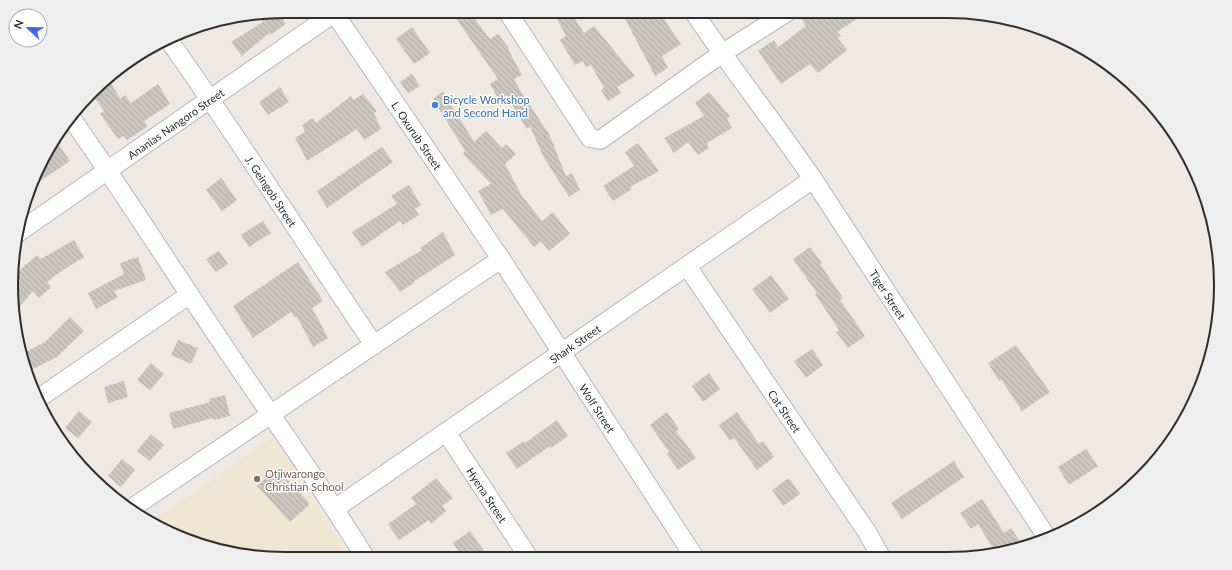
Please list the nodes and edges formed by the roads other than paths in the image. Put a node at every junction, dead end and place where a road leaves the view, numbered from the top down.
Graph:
1 (326, 18) edge
2 (338, 18) edge
3 (512, 18) edge
4 (698, 18) edge
5 (778, 18) edge
6 (172, 44) edge
7 (721, 54) junction
8 (211, 99) junction
9 (74, 121) edge
10 (108, 171) junction
11 (813, 179) junction
12 (24, 228) edge
13 (500, 259) junction
14 (687, 266) junction
15 (189, 295) junction
16 (374, 345) junction
17 (560, 352) junction
18 (42, 396) edge
19 (270, 414) junction
20 (446, 432) junction
21 (135, 506) edge
22 (336, 508) junction
23 (1045, 534) edge
24 (362, 552) edge
25 (524, 552) edge
26 (691, 552) edge
27 (878, 552) edge

1 - 8 street, Ananias Nangoro Street
2 - 13 street, L. Oxurub Street
3 - 7 street
4 - 7 street, Tiger Street
5 - 7 street
6 - 8 street, J. Geingob Street
7 - 11 street, Tiger Street
8 - 10 street, Ananias Nangoro Street
8 - 16 street, J. Geingob Street
9 - 10 street
10 - 12 street, Ananias Nangoro Street
10 - 15 street
11 - 14 street, Shark Street
11 - 23 street, Tiger Street
13 - 16 street
13 - 17 street, Wolf Street
14 - 17 street, Shark Street
14 - 27 street, Cat Street
15 - 18 street
15 - 19 street
16 - 19 street
17 - 20 street, Shark Street
17 - 26 street, Wolf Street
19 - 21 street
19 - 22 street
20 - 22 street, Shark Street
20 - 25 street, Hyena Street
22 - 24 street

